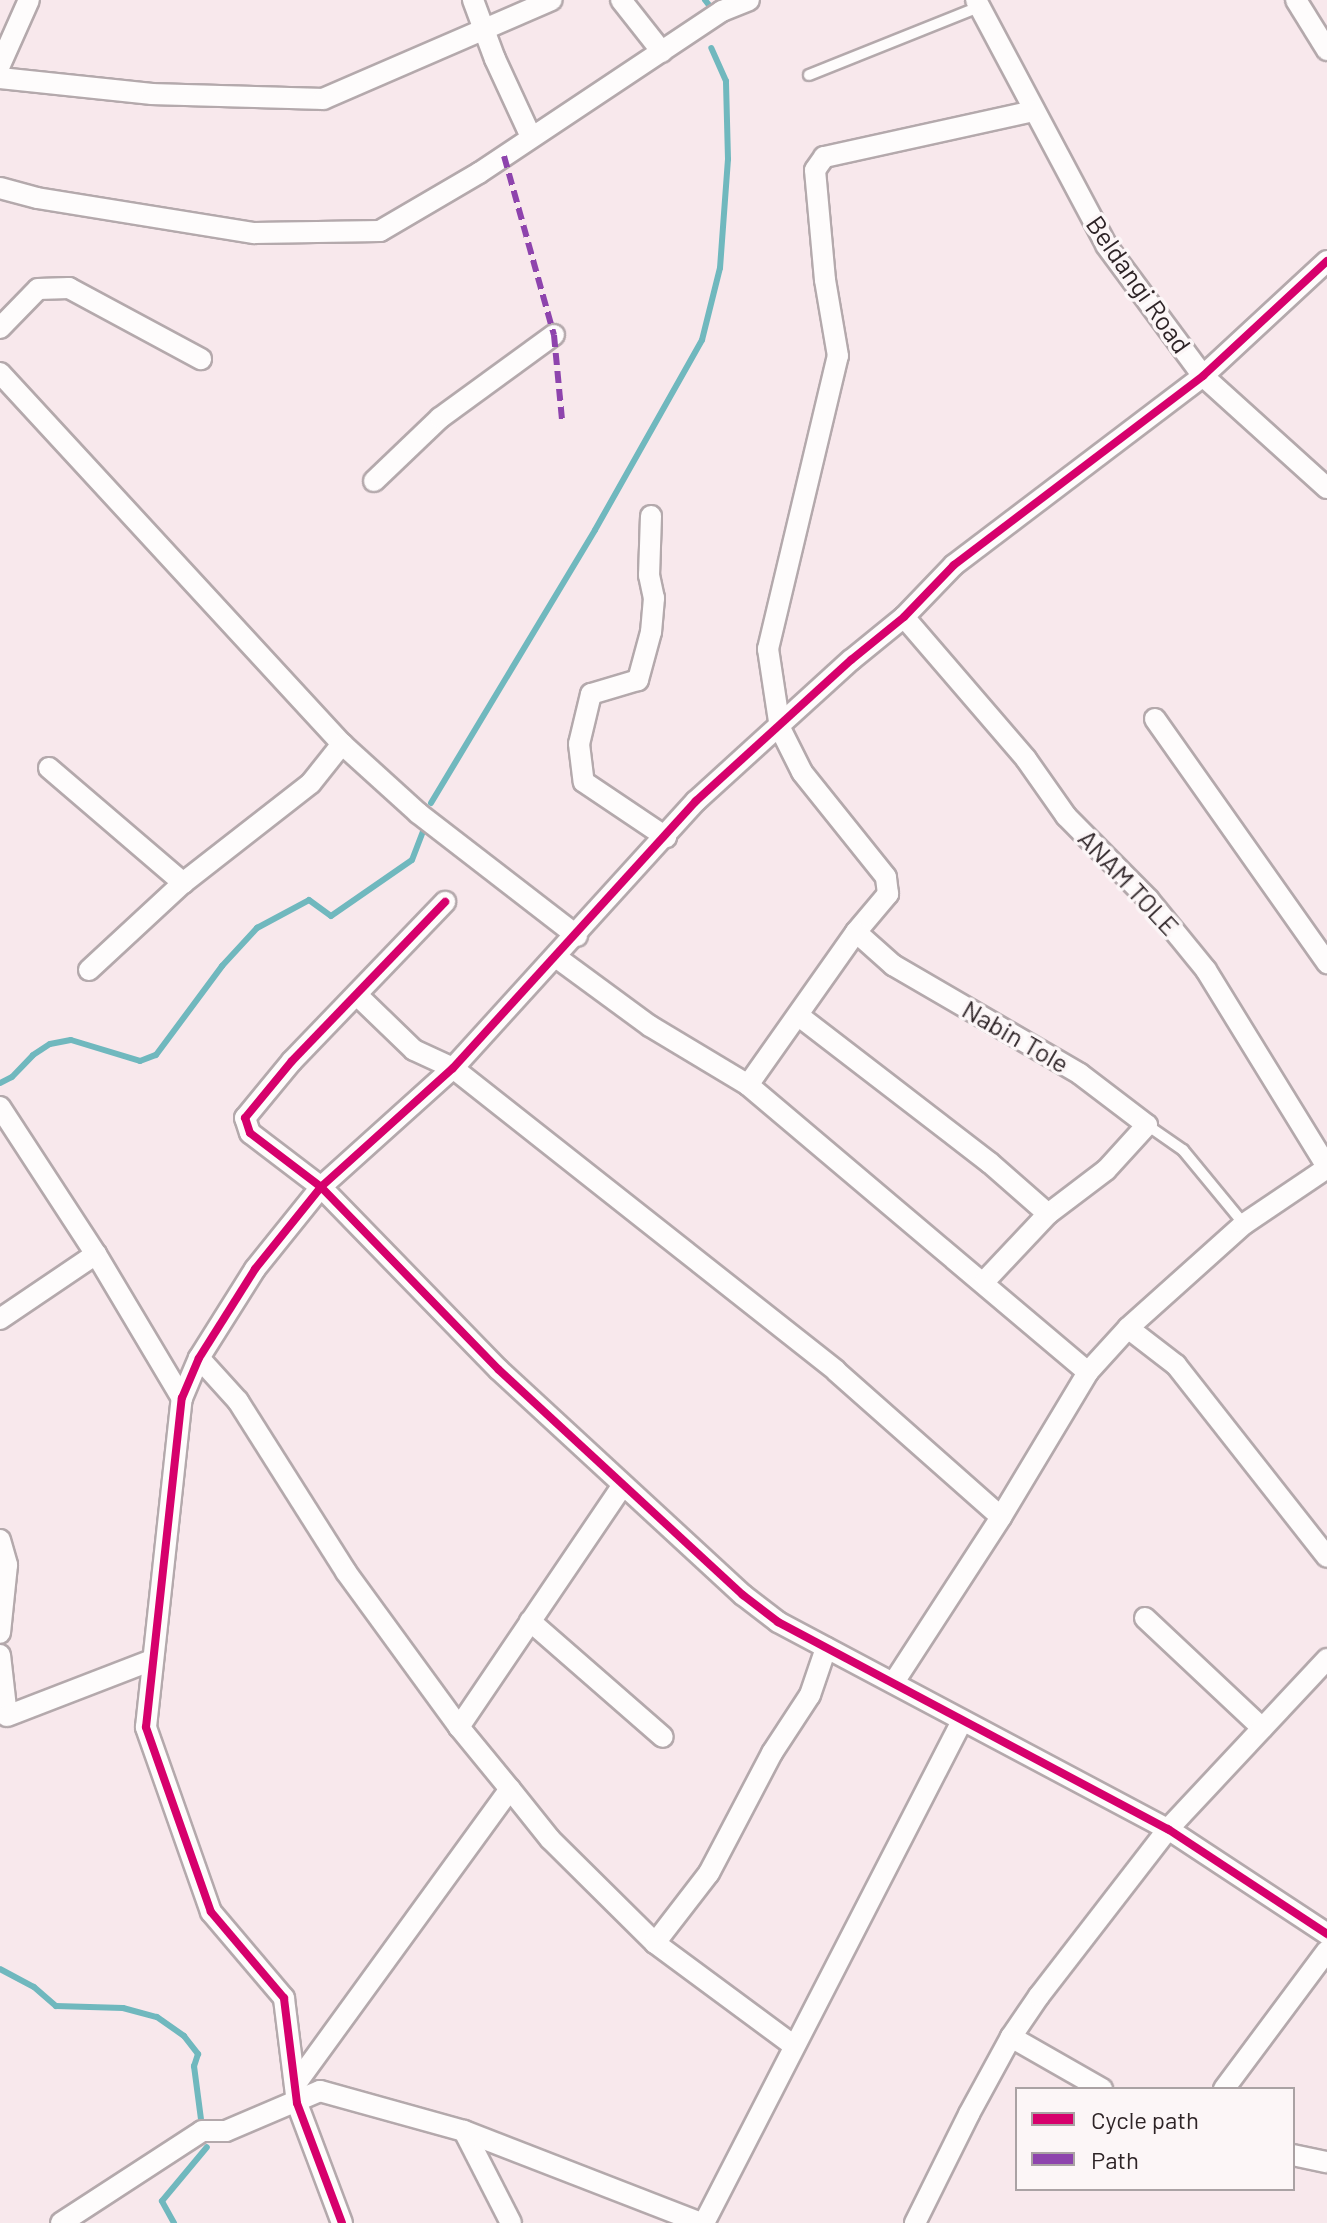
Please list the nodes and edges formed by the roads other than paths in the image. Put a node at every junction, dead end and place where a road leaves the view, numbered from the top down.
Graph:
1 (29, 0) edge
2 (473, 0) edge
3 (552, 0) edge
4 (621, 0) edge
5 (749, 0) edge
6 (1296, 0) edge
7 (977, 3) edge
8 (486, 29) junction
9 (1327, 50) edge
10 (662, 52) junction
11 (0, 65) edge
12 (809, 75) dead end
13 (0, 78) edge
14 (1034, 111) junction
15 (531, 137) junction
16 (0, 188) edge
17 (1327, 261) edge
18 (0, 328) edge
19 (554, 335) dead end
20 (201, 359) dead end
21 (0, 373) edge
22 (1203, 376) junction
23 (374, 481) dead end
24 (1327, 488) edge
25 (651, 516) dead end
26 (904, 617) junction
27 (1155, 719) dead end
28 (780, 728) junction
29 (342, 744) junction
30 (49, 768) dead end
31 (666, 837) junction
32 (183, 883) junction
33 (445, 902) dead end
34 (856, 932) junction
35 (577, 936) junction
36 (556, 957) junction
37 (1327, 963) edge
38 (89, 970) dead end
39 (357, 995) junction
40 (799, 1016) junction
41 (453, 1068) junction
42 (748, 1085) junction
43 (0, 1107) edge
44 (1147, 1125) junction
45 (1327, 1167) edge
46 (321, 1187) junction
47 (1048, 1214) junction
48 (1244, 1224) junction
49 (96, 1254) junction
50 (984, 1282) junction
51 (0, 1319) edge
52 (1128, 1328) junction
53 (199, 1358) junction
54 (1088, 1372) junction
55 (182, 1398) junction
56 (622, 1486) junction
57 (1001, 1517) junction
58 (0, 1540) edge
59 (1327, 1557) edge
60 (1145, 1618) dead end
61 (530, 1621) junction
62 (0, 1633) edge
63 (826, 1648) junction
64 (0, 1655) edge
65 (1327, 1659) edge
66 (152, 1660) junction
67 (894, 1682) junction
68 (3, 1718) edge
69 (962, 1721) junction
70 (459, 1727) junction
71 (1262, 1728) junction
72 (663, 1737) dead end
73 (510, 1789) junction
74 (1168, 1829) junction
75 (1327, 1934) edge
76 (655, 1943) junction
77 (1327, 1951) edge
78 (1011, 2037) junction
79 (793, 2045) junction
80 (1098, 2087) edge
81 (1225, 2087) edge
82 (296, 2094) junction
83 (464, 2131) junction
84 (1295, 2155) edge
85 (1327, 2162) edge
86 (61, 2223) edge
87 (342, 2223) edge
88 (511, 2223) edge
89 (703, 2223) edge
90 (915, 2223) edge

1 - 11 street
2 - 8 street
3 - 8 street
4 - 10 street
5 - 10 street
6 - 9 street
7 - 12 lane
7 - 14 street, Beldangi Road
8 - 13 street
8 - 15 street
10 - 15 street
14 - 22 street, Beldangi Road
14 - 28 street
15 - 16 street
17 - 22 street
18 - 20 street
19 - 23 street
21 - 29 street
22 - 24 street, Beldangi Road
22 - 26 street
25 - 31 street
26 - 28 street
26 - 45 street, ANAM TOLE
27 - 37 street
28 - 31 street
28 - 34 street
29 - 32 street
29 - 35 street
30 - 32 street
31 - 35 street
32 - 38 street
33 - 39 street
34 - 40 street
34 - 44 street, Nabin Tole
35 - 36 street
36 - 41 street
36 - 42 street
39 - 41 street
39 - 46 street
40 - 42 street
40 - 47 street
41 - 46 street
41 - 57 street
42 - 50 street
43 - 49 street
44 - 47 street
44 - 48 lane
45 - 48 street
46 - 53 street
46 - 56 street
47 - 50 street
48 - 52 street
49 - 51 street
49 - 55 street
50 - 54 street
52 - 54 street
52 - 59 street
53 - 55 street
53 - 70 street
54 - 57 street
55 - 66 street
56 - 61 street
56 - 63 street
57 - 67 street
58 - 62 street
60 - 71 street
61 - 70 street
61 - 72 street
63 - 67 street
63 - 76 street
64 - 68 street
65 - 71 street
66 - 68 street
66 - 82 street
67 - 69 street
69 - 74 street
69 - 79 street
70 - 73 street
71 - 74 street
73 - 76 street
73 - 82 street
74 - 75 street
74 - 78 street
76 - 79 street
77 - 81 street
78 - 80 street
78 - 90 street
79 - 89 street
82 - 83 street
82 - 86 street
82 - 87 street
83 - 88 street
83 - 89 street
84 - 85 street

